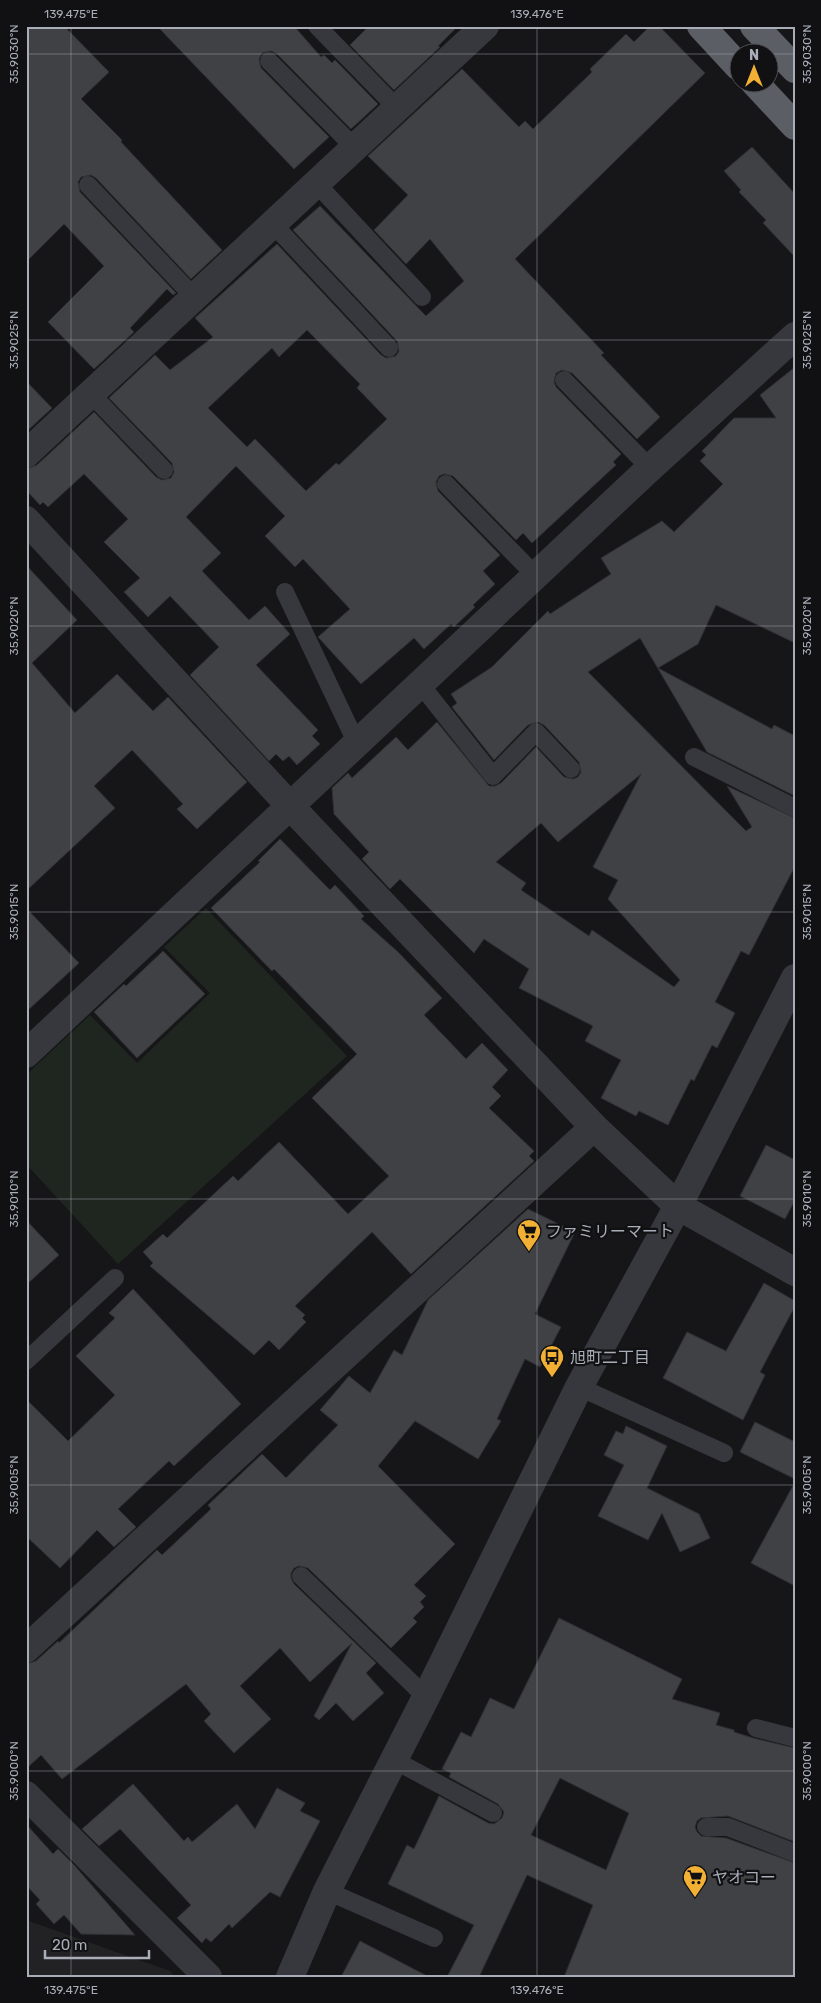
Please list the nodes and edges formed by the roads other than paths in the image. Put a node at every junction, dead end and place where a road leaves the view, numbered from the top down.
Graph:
1 (318, 26) edge
2 (485, 26) edge
3 (701, 26) edge
4 (754, 26) edge
5 (728, 55) edge
6 (269, 61) dead end
7 (795, 68) edge
8 (763, 92) edge
9 (397, 108) junction
10 (795, 126) edge
11 (355, 148) junction
12 (316, 183) junction
13 (88, 186) dead end
14 (273, 224) junction
15 (422, 296) dead end
16 (195, 298) junction
17 (795, 336) edge
18 (389, 348) dead end
19 (564, 380) dead end
20 (92, 395) junction
21 (26, 454) edge
22 (650, 468) junction
23 (164, 470) dead end
24 (446, 484) dead end
25 (26, 520) edge
26 (536, 576) junction
27 (284, 592) dead end
28 (421, 685) junction
29 (357, 744) junction
30 (694, 757) dead end
31 (572, 769) dead end
32 (291, 807) junction
33 (795, 808) edge
34 (795, 978) edge
35 (26, 1054) edge
36 (594, 1126) junction
37 (678, 1206) junction
38 (795, 1272) edge
39 (115, 1278) dead end
40 (26, 1361) edge
41 (579, 1387) junction
42 (724, 1453) dead end
43 (301, 1576) dead end
44 (26, 1648) edge
45 (426, 1697) junction
46 (756, 1728) dead end
47 (795, 1738) edge
48 (394, 1760) junction
49 (26, 1794) edge
50 (493, 1813) dead end
51 (706, 1827) dead end
52 (795, 1853) edge
53 (327, 1891) junction
54 (434, 1938) dead end
55 (208, 1977) edge
56 (290, 1977) edge

1 - 9 lane
2 - 9 street
3 - 5 highway
4 - 7 highway
6 - 11 lane
8 - 10 highway
9 - 11 street
11 - 12 street
12 - 14 street
12 - 15 lane
13 - 16 lane
14 - 16 street
14 - 18 lane
16 - 20 street
17 - 22 street
19 - 22 lane
20 - 21 street
20 - 23 lane
22 - 26 street
24 - 26 lane
25 - 32 street
26 - 28 street
27 - 29 lane
28 - 29 street
28 - 31 lane
29 - 32 street
30 - 33 lane
32 - 35 street
32 - 36 street
34 - 37 street
36 - 37 street
36 - 44 street
37 - 38 street
37 - 41 street
39 - 40 lane
41 - 42 lane
41 - 45 street
43 - 45 lane
45 - 48 street
46 - 47 lane
48 - 50 lane
48 - 53 street
49 - 55 street
51 - 52 lane
53 - 54 lane
53 - 56 street

